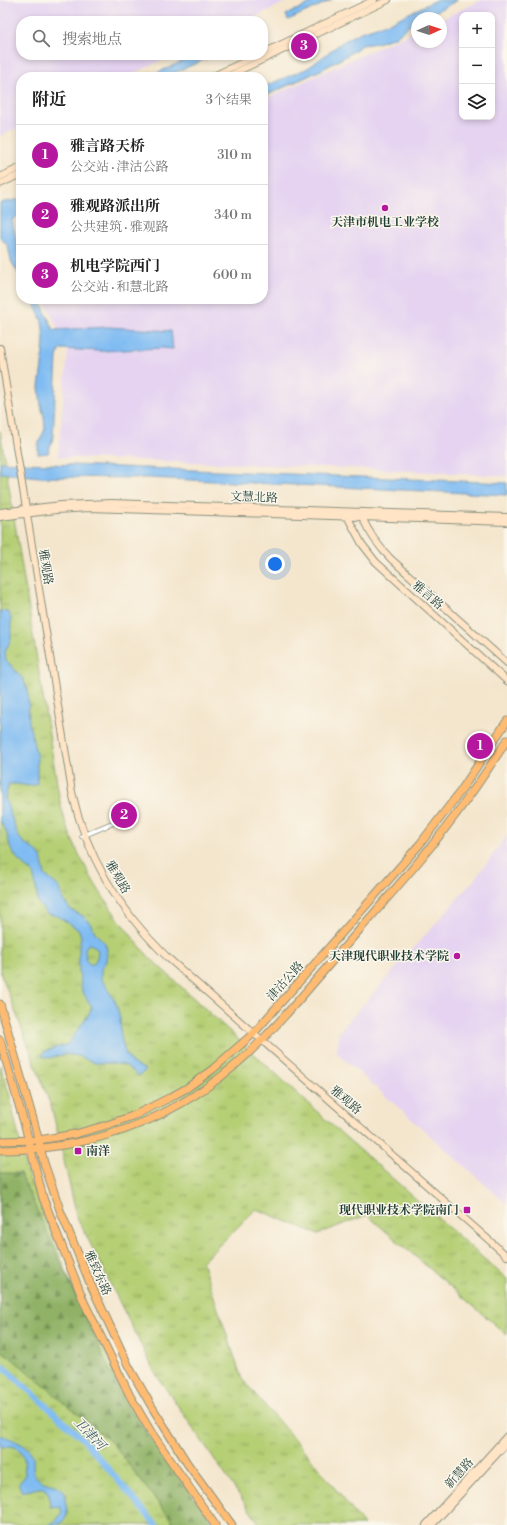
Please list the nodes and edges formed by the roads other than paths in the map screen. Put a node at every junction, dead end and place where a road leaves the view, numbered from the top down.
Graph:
1 (374, 0) edge
2 (388, 0) edge
3 (268, 51) edge
4 (268, 57) edge
5 (248, 60) edge
6 (262, 60) edge
7 (222, 72) edge
8 (237, 72) edge
9 (16, 169) edge
10 (16, 176) edge
11 (0, 177) edge
12 (0, 184) edge
13 (0, 348) edge
14 (0, 370) edge
15 (16, 454) junction
16 (0, 512) edge
17 (25, 512) junction
18 (347, 516) junction
19 (0, 517) edge
20 (362, 517) junction
21 (507, 517) edge
22 (507, 522) edge
23 (507, 663) edge
24 (507, 682) edge
25 (507, 721) edge
26 (507, 740) edge
27 (115, 822) dead end
28 (83, 835) junction
29 (0, 1004) edge
30 (253, 1034) junction
31 (0, 1040) edge
32 (260, 1041) junction
33 (39, 1140) junction
34 (0, 1141) edge
35 (28, 1141) junction
36 (41, 1149) junction
37 (0, 1150) edge
38 (30, 1150) junction
39 (507, 1256) edge
40 (507, 1260) edge
41 (507, 1436) edge
42 (507, 1443) edge
43 (215, 1525) edge
44 (232, 1525) edge
45 (426, 1525) edge
46 (432, 1525) edge

1 - 3 main road
2 - 4 main road
5 - 7 main road
6 - 8 main road
9 - 11 main road
10 - 12 main road
13 - 15 main road, 雅观路
14 - 15 main road, 雅观路
15 - 17 main road, 雅观路
16 - 17 main road, 文慧北路
17 - 18 main road, 文慧北路
17 - 19 main road, 文慧北路
17 - 21 main road, 文慧北路
17 - 28 main road, 雅观路
18 - 20 main road, 文慧北路
18 - 24 main road, 雅言路
20 - 22 main road, 文慧北路
20 - 23 main road, 雅言路
25 - 30 main road, 津沽公路
26 - 32 main road, 津沽公路
27 - 28 street
28 - 30 main road, 雅观路
29 - 33 main road, 雅致东路
30 - 32 main road, 雅观路
30 - 33 main road, 津沽公路
31 - 35 main road, 雅致东路
32 - 36 main road, 津沽公路
32 - 39 main road, 雅观路
32 - 40 main road, 雅观路
33 - 35 main road, 津沽公路
33 - 36 main road, 雅致东路
34 - 35 main road, 津沽公路
35 - 38 main road, 雅致东路
36 - 38 main road, 津沽公路
36 - 44 main road, 雅致东路
37 - 38 main road, 津沽公路
38 - 43 main road, 雅致东路
41 - 45 main road, 新慧路
42 - 46 main road, 新慧路

